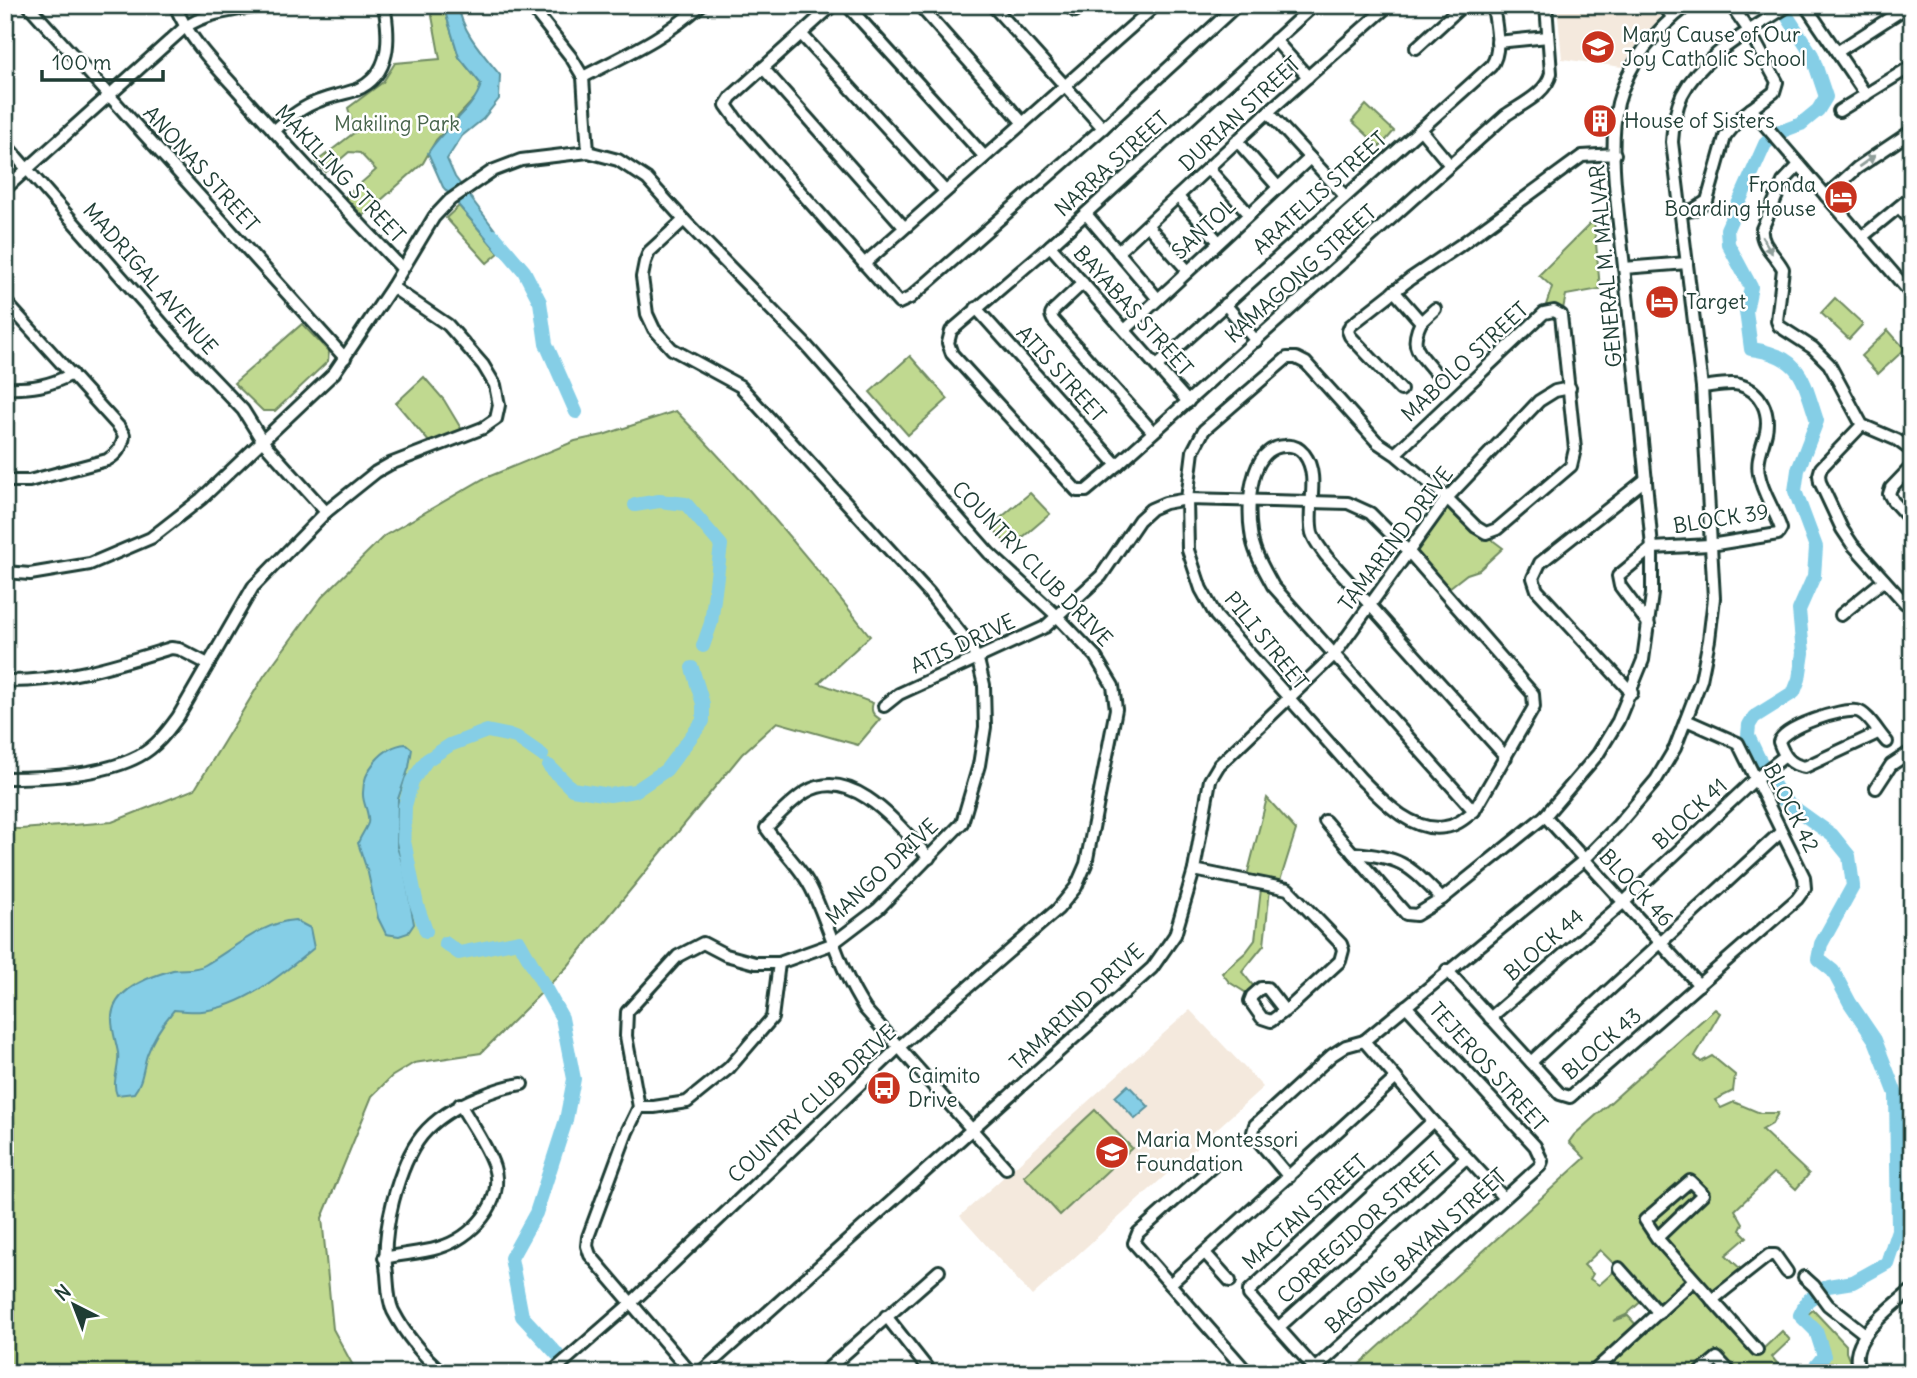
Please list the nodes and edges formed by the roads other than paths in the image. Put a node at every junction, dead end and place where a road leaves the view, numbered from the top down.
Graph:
1 (28, 5) edge
2 (175, 5) edge
3 (268, 5) edge
4 (384, 5) edge
5 (530, 5) edge
6 (701, 5) edge
7 (833, 5) edge
8 (847, 5) edge
9 (919, 5) edge
10 (992, 5) edge
11 (1067, 5) edge
12 (1083, 5) edge
13 (1156, 5) edge
14 (1237, 5) edge
15 (1314, 5) edge
16 (1389, 5) edge
17 (1463, 5) edge
18 (1493, 5) edge
19 (1546, 5) edge
20 (1664, 5) edge
21 (1688, 5) edge
22 (1731, 5) edge
23 (1805, 5) edge
24 (1910, 5) edge
25 (1784, 8) edge
26 (1672, 17) junction
27 (184, 28) junction
28 (1750, 32) junction
29 (802, 35) junction
30 (1548, 37) junction
31 (1275, 40) junction
32 (1497, 42) junction
33 (1416, 48) dead end
34 (1837, 52) junction
35 (1912, 66) edge
36 (763, 68) junction
37 (583, 77) junction
38 (1308, 77) junction
39 (1067, 86) junction
40 (1866, 94) junction
41 (108, 96) junction
42 (1751, 109) junction
43 (1839, 111) dead end
44 (1268, 112) junction
45 (1023, 123) junction
46 (1102, 128) junction
47 (1421, 130) junction
48 (274, 131) junction
49 (1912, 131) edge
50 (1238, 142) junction
51 (5, 144) edge
52 (588, 152) junction
53 (1615, 154) junction
54 (984, 156) junction
55 (1310, 158) junction
56 (1451, 165) junction
57 (1799, 165) junction
58 (1208, 168) junction
59 (28, 169) junction
60 (1278, 187) junction
61 (5, 189) edge
62 (945, 191) junction
63 (1345, 196) junction
64 (1912, 196) edge
65 (1178, 197) junction
66 (1826, 197) junction
67 (1899, 206) junction
68 (1681, 212) junction
69 (1086, 214) junction
70 (1249, 215) junction
71 (684, 219) junction
72 (1912, 222) edge
73 (1148, 226) junction
74 (904, 227) junction
75 (1862, 237) junction
76 (1219, 242) junction
77 (1050, 247) junction
78 (1118, 252) junction
79 (1687, 263) junction
80 (864, 264) junction
81 (402, 268) junction
82 (1624, 268) junction
83 (1188, 271) junction
84 (1083, 284) junction
85 (392, 286) junction
86 (1394, 291) junction
87 (1912, 295) edge
88 (1158, 299) junction
89 (5, 301) edge
90 (1225, 304) junction
91 (976, 308) junction
92 (1435, 309) dead end
93 (1421, 322) junction
94 (1125, 330) junction
95 (1256, 341) junction
96 (345, 358) junction
97 (1157, 366) junction
98 (1434, 371) dead end
99 (72, 374) junction
100 (1702, 387) junction
101 (5, 388) edge
102 (1570, 388) junction
103 (1401, 390) dead end
104 (1188, 402) junction
105 (1862, 425) junction
106 (1153, 432) junction
107 (263, 442) junction
108 (1912, 451) edge
109 (1395, 454) junction
110 (1117, 465) junction
111 (1912, 466) edge
112 (1646, 479) junction
113 (5, 481) edge
114 (1081, 492) joint
115 (1447, 498) junction
116 (1186, 499) junction
117 (1249, 501) junction
118 (1311, 502) junction
119 (326, 512) junction
120 (1912, 522) edge
121 (1710, 545) junction
122 (1651, 548) junction
123 (1408, 551) junction
124 (5, 572) edge
125 (1884, 580) junction
126 (1370, 604) junction
127 (1912, 606) edge
128 (1056, 615) junction
129 (1841, 615) dead end
130 (1649, 625) junction
131 (1334, 655) junction
132 (978, 660) junction
133 (208, 664) junction
134 (5, 681) edge
135 (1632, 693) junction
136 (1288, 700) junction
137 (884, 706) dead end
138 (1686, 720) junction
139 (1878, 733) junction
140 (1887, 742) dead end
141 (1912, 751) edge
142 (1506, 757) junction
143 (1785, 757) junction
144 (1762, 774) junction
145 (5, 778) edge
146 (1876, 788) dead end
147 (1474, 811) junction
148 (1545, 816) junction
149 (1325, 821) dead end
150 (1782, 832) junction
151 (1353, 852) junction
152 (929, 858) junction
153 (1584, 860) junction
154 (1194, 870) junction
155 (1442, 900) junction
156 (1624, 902) junction
157 (1661, 942) junction
158 (832, 944) junction
159 (779, 963) junction
160 (1447, 970) junction
161 (1699, 985) junction
162 (1406, 1006) junction
163 (1284, 1011) dead end
164 (1490, 1018) junction
165 (1364, 1041) junction
166 (899, 1047) junction
167 (1531, 1062) junction
168 (1396, 1079) junction
169 (522, 1084) dead end
170 (460, 1104) junction
171 (639, 1107) junction
172 (1433, 1121) junction
173 (972, 1131) junction
174 (1541, 1155) joint
175 (1466, 1158) junction
176 (1213, 1166) dead end
177 (1006, 1168) dead end
178 (1289, 1177) junction
179 (1504, 1198) junction
180 (1657, 1238) junction
181 (1205, 1253) junction
182 (384, 1258) junction
183 (1619, 1268) dead end
184 (939, 1271) dead end
185 (1787, 1272) dead end
186 (1804, 1277) dead end
187 (1694, 1280) junction
188 (1230, 1281) dead end
189 (1170, 1284) junction
190 (1912, 1290) edge
191 (1712, 1300) junction
192 (630, 1304) junction
193 (1659, 1313) junction
194 (886, 1316) junction
195 (1279, 1327) junction
196 (1865, 1334) junction
197 (1757, 1350) dead end
198 (1313, 1371) edge
199 (443, 1373) edge
200 (551, 1373) edge
201 (691, 1373) edge
202 (700, 1373) edge
203 (823, 1373) edge
204 (931, 1373) edge
205 (1248, 1373) edge
206 (1592, 1373) edge
207 (1699, 1373) edge
208 (1731, 1373) edge
209 (1862, 1373) edge

1 - 41 street, ANONAS STREET
2 - 27 street, MAKILING STREET
3 - 27 street
4 - 48 street
5 - 37 street
6 - 37 street
7 - 29 street
8 - 54 street
9 - 45 street
10 - 39 street
11 - 12 street
13 - 39 street
14 - 46 street
15 - 31 street, NARRA STREET
16 - 38 street, DURIAN STREET
17 - 33 street
18 - 32 street
19 - 30 street
20 - 26 street
21 - 26 street, GENERAL M. MALVAR
22 - 28 street
23 - 34 street
24 - 34 street
25 - 28 street
26 - 53 street, GENERAL M. MALVAR
27 - 41 street
27 - 48 street, MAKILING STREET
28 - 42 street
28 - 68 street
29 - 36 street
29 - 62 street
30 - 32 street
30 - 56 street, KAMAGONG STREET
31 - 38 street
31 - 69 street, NARRA STREET
32 - 47 street, ARATELIS STREET
34 - 40 street
35 - 40 street
36 - 74 street
36 - 80 street
37 - 52 street
38 - 44 street, DURIAN STREET
39 - 45 street
39 - 46 street
40 - 43 street
41 - 59 street
41 - 96 street, ANONAS STREET
42 - 57 street
42 - 68 street
44 - 50 street, DURIAN STREET
44 - 55 street
45 - 54 street
46 - 80 street
47 - 56 street
47 - 63 street, ARATELIS STREET
48 - 81 street, MAKILING STREET
66 -> 49 street
50 - 58 street, DURIAN STREET
50 - 60 street
51 - 59 street, MADRIGAL AVENUE
52 - 71 street, COUNTRY CLUB DRIVE
52 - 81 street, COUNTRY CLUB DRIVE
53 - 82 street, GENERAL M. MALVAR
53 - 86 street
54 - 62 street
55 - 60 street, SANTOL
55 - 63 street
56 - 95 street, KAMAGONG STREET
57 - 66 street
57 -> 105 street
58 - 65 street, DURIAN STREET
58 - 70 street
59 - 61 street
59 - 107 street, MADRIGAL AVENUE
60 - 70 street, SANTOL
62 - 74 street
63 - 90 street, ARATELIS STREET
64 - 67 street
65 - 73 street, DURIAN STREET
65 - 76 street
66 - 75 street
67 - 72 street
67 - 75 street
68 - 79 street
69 - 77 street, NARRA STREET
69 - 78 street
70 - 76 street, SANTOL
71 - 128 street, COUNTRY CLUB DRIVE
71 - 132 street, MANGO DRIVE
73 - 78 street, DURIAN STREET
73 - 83 street
74 - 80 street
75 - 87 street
76 - 83 street, SANTOL
77 - 84 street, BAYABAS STREET
77 - 91 street, NARRA STREET
78 - 88 street
79 - 82 street
79 - 100 street
81 - 85 street, COUNTRY CLUB DRIVE
82 - 112 street, GENERAL M. MALVAR
83 - 88 street, SANTOL
84 - 94 street, BAYABAS STREET
84 - 106 street
85 - 96 street, COUNTRY CLUB DRIVE
85 - 119 street
86 - 93 street
86 - 103 street
88 - 94 street, SANTOL
89 - 99 street
90 - 95 street
90 - 97 street, ARATELIS STREET
91 - 110 street, ATIS STREET
91 - 114 street, NARRA STREET
92 - 93 street
93 - 98 street
94 - 97 street, BAYABAS STREET
95 - 104 street, KAMAGONG STREET
96 - 107 street, COUNTRY CLUB DRIVE
97 - 104 street, BAYABAS STREET
99 - 101 street
99 - 113 street
100 - 121 street
100 - 121 street, BLOCK 39
102 - 109 street, MABOLO STREET
102 - 115 street, TAMARIND DRIVE
102 - 115 street, MABOLO STREET
104 - 106 street, KAMAGONG STREET
105 - 108 street
105 - 125 street
106 - 110 street, KAMAGONG STREET
107 - 119 street, MADRIGAL AVENUE
107 - 124 street, COUNTRY CLUB DRIVE
109 - 115 street, MABOLO STREET
109 - 116 street, PILI STREET
110 - 114 street, KAMAGONG STREET
111 - 120 street
112 - 122 street, GENERAL M. MALVAR
112 - 135 street
115 - 123 street, TAMARIND DRIVE
116 - 117 street
116 - 128 street, ATIS DRIVE
116 - 136 street, PILI STREET
117 - 118 street
117 - 118 street
117 - 131 street
118 - 123 street
118 - 126 street
119 - 133 street
121 - 122 street, BLOCK 39
121 - 138 street
122 - 130 street, GENERAL M. MALVAR
122 - 130 street, BLOCK 39
123 - 126 street, TAMARIND DRIVE
123 - 142 street
125 - 127 street
125 - 129 street
126 - 131 street, TAMARIND DRIVE
126 - 142 street
128 - 132 street, ATIS DRIVE
128 - 166 street, COUNTRY CLUB DRIVE
130 - 135 street, GENERAL M. MALVAR
131 - 136 street, TAMARIND DRIVE
131 - 147 street
132 - 137 street, ATIS DRIVE
132 - 152 street, MANGO DRIVE
133 - 134 street
133 - 145 street
135 - 148 street, GENERAL M. MALVAR
136 - 147 street, PILI STREET
136 - 154 street, TAMARIND DRIVE
138 - 144 street, BLOCK 42
138 - 153 street
139 - 140 street
139 - 143 street
139 - 143 street
141 - 146 street
142 - 147 street
143 - 144 street, BLOCK 41
144 - 150 street, BLOCK 42
144 - 156 street, BLOCK 41
148 - 153 street, BLOCK 46
148 - 155 street, GENERAL M. MALVAR
149 - 151 street
150 - 157 street
150 - 161 street, BLOCK 42
151 - 155 street
151 - 155 street, GENERAL M. MALVAR
152 - 158 street, MANGO DRIVE
152 - 158 street
153 - 156 street, BLOCK 46
153 - 160 street
154 - 163 street
154 - 173 street, TAMARIND DRIVE
156 - 157 street, BLOCK 46
156 - 164 street, BLOCK 44
157 - 161 street, BLOCK 46
157 - 167 street
158 - 159 street, MANGO DRIVE
158 - 166 street
159 - 171 street
159 - 171 street, MANGO DRIVE
160 - 162 street
160 - 164 street, BLOCK 43
161 - 167 street, BLOCK 43
162 - 165 street
162 - 174 street, TEJEROS STREET
164 - 167 street, BLOCK 43
165 - 168 street
165 - 178 street
166 - 173 street
166 - 192 street, COUNTRY CLUB DRIVE
168 - 172 street
168 - 178 street
169 - 170 street
170 - 182 street
170 - 182 street
171 - 192 street
172 - 175 street
172 - 195 street, MACTAN STREET
173 - 177 street
173 - 202 street, TAMARIND DRIVE
174 - 179 street, BAGONG BAYAN STREET
175 - 179 street
175 - 195 street, CORREGIDOR STREET
176 - 189 street
178 - 181 street
179 - 198 street, BAGONG BAYAN STREET
180 - 180 street
180 - 187 street
181 - 188 street
181 - 189 street
182 - 199 street
183 - 193 street
184 - 194 street
185 - 191 street
186 - 196 street
187 - 191 street
187 - 193 street
189 - 205 street
190 - 196 street
191 - 197 street
192 - 200 street, COUNTRY CLUB DRIVE
192 - 201 street
193 - 206 street
194 - 203 street
194 - 204 street
195 - 198 street, MACTAN STREET
196 - 209 street
207 - 208 street

